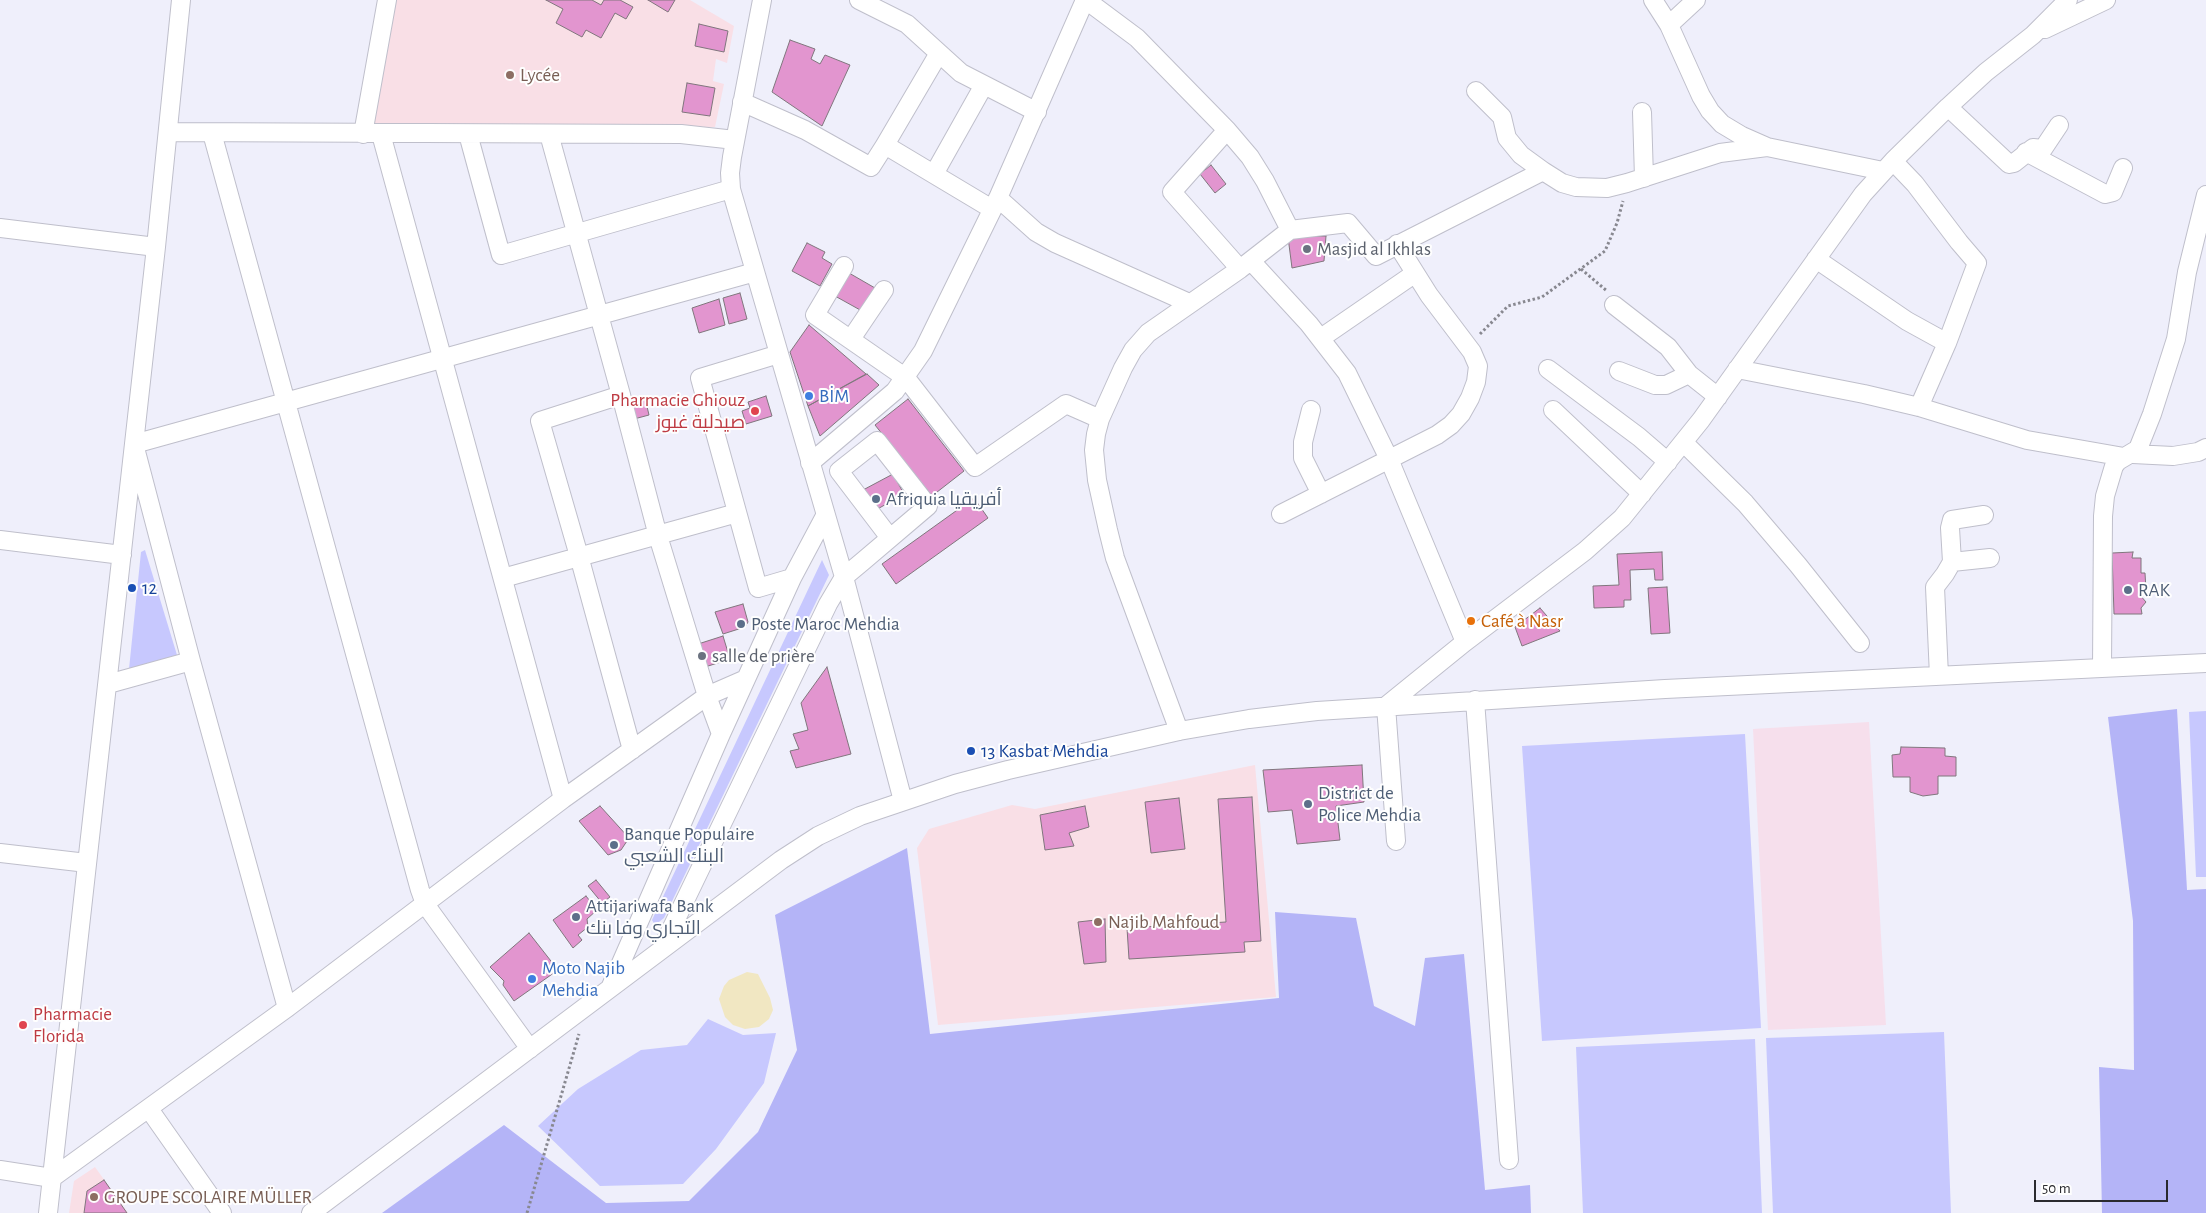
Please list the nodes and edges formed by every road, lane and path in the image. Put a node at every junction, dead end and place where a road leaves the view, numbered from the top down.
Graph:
1 (181, 0) edge
2 (388, 0) edge
3 (762, 0) edge
4 (859, 0) edge
5 (1086, 0) edge
6 (1653, 0) edge
7 (1696, 0) edge
8 (2068, 0) edge
9 (2106, 0) edge
10 (1669, 25) junction
11 (2033, 35) junction
12 (939, 53) junction
13 (984, 85) junction
14 (1476, 91) dead end
15 (742, 102) junction
16 (1948, 107) junction
17 (1037, 112) junction
18 (1642, 112) dead end
19 (2059, 125) dead end
20 (1227, 130) junction
21 (168, 132) junction
22 (212, 133) junction
23 (372, 134) junction
24 (468, 134) junction
25 (548, 134) junction
26 (735, 140) junction
27 (885, 145) junction
28 (1767, 147) junction
29 (2026, 152) junction
30 (1888, 166) junction
31 (2123, 168) dead end
32 (1544, 171) junction
33 (934, 174) junction
34 (1636, 180) junction
35 (731, 189) junction
36 (2206, 195) edge
37 (995, 203) junction
38 (0, 228) edge
39 (1290, 230) junction
40 (576, 234) junction
41 (1397, 244) junction
42 (156, 246) junction
43 (1816, 259) junction
44 (1245, 265) junction
45 (844, 266) dead end
46 (1581, 269) junction
47 (755, 272) junction
48 (1414, 274) junction
49 (884, 290) dead end
50 (1189, 303) junction
51 (1614, 305) joint
52 (599, 315) junction
53 (1321, 338) junction
54 (851, 339) junction
55 (1947, 343) junction
56 (1468, 346) junction
57 (779, 354) junction
58 (443, 359) junction
59 (1548, 368) dead end
60 (1737, 369) junction
61 (1619, 371) dead end
62 (1689, 374) junction
63 (906, 378) junction
64 (621, 395) junction
65 (1718, 397) junction
66 (287, 401) junction
67 (1919, 407) junction
68 (1311, 410) dead end
69 (1553, 410) dead end
70 (1100, 419) junction
71 (1684, 443) junction
72 (134, 444) junction
73 (2206, 448) edge
74 (2129, 455) junction
75 (1389, 459) junction
76 (1668, 462) junction
77 (812, 469) junction
78 (838, 471) junction
79 (1321, 494) junction
80 (1642, 494) junction
81 (737, 513) junction
82 (1281, 514) dead end
83 (1984, 515) dead end
84 (825, 516) junction
85 (658, 536) junction
86 (890, 538) junction
87 (0, 540) edge
88 (122, 554) junction
89 (579, 556) junction
90 (1990, 558) dead end
91 (1952, 562) junction
92 (844, 577) junction
93 (503, 578) junction
94 (792, 578) junction
95 (1465, 642) junction
96 (1860, 643) dead end
97 (191, 661) junction
98 (2206, 662) edge
99 (2102, 668) junction
100 (1939, 676) junction
101 (746, 679) junction
102 (108, 684) junction
103 (707, 696) junction
104 (1475, 700) junction
105 (1386, 706) junction
106 (1179, 731) junction
107 (721, 734) junction
108 (632, 750) junction
109 (563, 799) junction
110 (903, 801) junction
111 (1396, 841) dead end
112 (0, 853) edge
113 (87, 863) junction
114 (425, 904) junction
115 (663, 947) junction
116 (610, 990) junction
117 (586, 1007) junction
118 (288, 1008) junction
119 (530, 1049) junction
120 (149, 1109) junction
121 (1509, 1160) dead end
122 (0, 1170) edge
123 (52, 1178) junction
124 (48, 1213) edge
125 (222, 1213) edge
126 (311, 1213) edge
127 (527, 1213) edge

1 - 21 street
2 - 23 street
3 - 15 street
4 - 12 street
5 - 17 street
5 - 20 street
6 - 10 street
7 - 10 street
8 - 11 street
9 - 11 street
10 - 28 street
11 - 16 street
12 - 13 street
12 - 27 street
13 - 17 street
13 - 33 street
14 - 32 street
15 - 26 street
15 - 27 street
16 - 29 street
16 - 30 street
17 - 37 street
18 - 34 street
19 - 29 street
20 - 39 street
20 - 44 street
21 - 22 street
21 - 42 street
22 - 23 street
22 - 66 street
23 - 24 street
23 - 58 street
24 - 25 street
24 - 40 street
25 - 26 street
25 - 40 street
26 - 35 street
27 - 33 street
28 - 30 street
28 - 34 street
29 - 31 street
30 - 43 street
30 - 55 street
32 - 34 street
32 - 41 street
33 - 37 street
34 - 46 path
35 - 40 street
35 - 47 street
36 - 74 street
37 - 50 street
37 - 63 street
38 - 42 street
39 - 41 street
39 - 44 street
40 - 52 street
41 - 48 street
42 - 72 street
43 - 55 street
43 - 60 street
44 - 50 street
44 - 53 street
45 - 54 street
46 - 51 path
46 - 56 path
47 - 52 street
47 - 57 street
48 - 53 street
48 - 56 street
49 - 54 street
50 - 70 street
51 - 62 street
52 - 58 street
52 - 64 street
53 - 75 street
54 - 63 street
55 - 67 street
56 - 75 street
57 - 77 street
57 - 81 street
58 - 66 street
58 - 93 street
59 - 76 street
60 - 65 street
60 - 67 street
61 - 62 street
62 - 65 street
63 - 70 street
63 - 77 street
64 - 85 street
64 - 89 street
65 - 71 street
66 - 72 street
66 - 114 street
67 - 74 street
68 - 79 street
69 - 80 street
70 - 106 street
71 - 76 street
71 - 96 street
72 - 88 street
72 - 97 street
73 - 74 street
74 - 99 street
75 - 79 street
75 - 95 street
76 - 80 street
77 - 78 street
77 - 84 street
78 - 86 street
78 - 86 street
79 - 82 street
80 - 95 street
81 - 85 street
81 - 94 street
83 - 91 street
84 - 92 street
84 - 94 street
85 - 89 street
85 - 103 street
86 - 92 street
87 - 88 street
88 - 102 street
89 - 93 street
89 - 108 street
90 - 91 street
91 - 100 street
92 - 110 street
92 - 115 street
93 - 109 street
94 - 101 street
95 - 105 street
97 - 102 street
97 - 118 street
98 - 99 street
99 - 100 street
100 - 104 street
101 - 103 street
101 - 107 street
102 - 113 street
103 - 107 street
103 - 108 street
104 - 105 street
104 - 121 street
105 - 106 street
105 - 111 street
106 - 110 street
107 - 116 street
108 - 109 street
109 - 114 street
110 - 115 street
112 - 113 street
113 - 123 street
114 - 118 street
114 - 119 street
115 - 116 street
116 - 117 street
117 - 119 street
117 - 127 path
118 - 120 street
119 - 126 street
120 - 123 street
120 - 125 street
122 - 123 street
123 - 124 street

